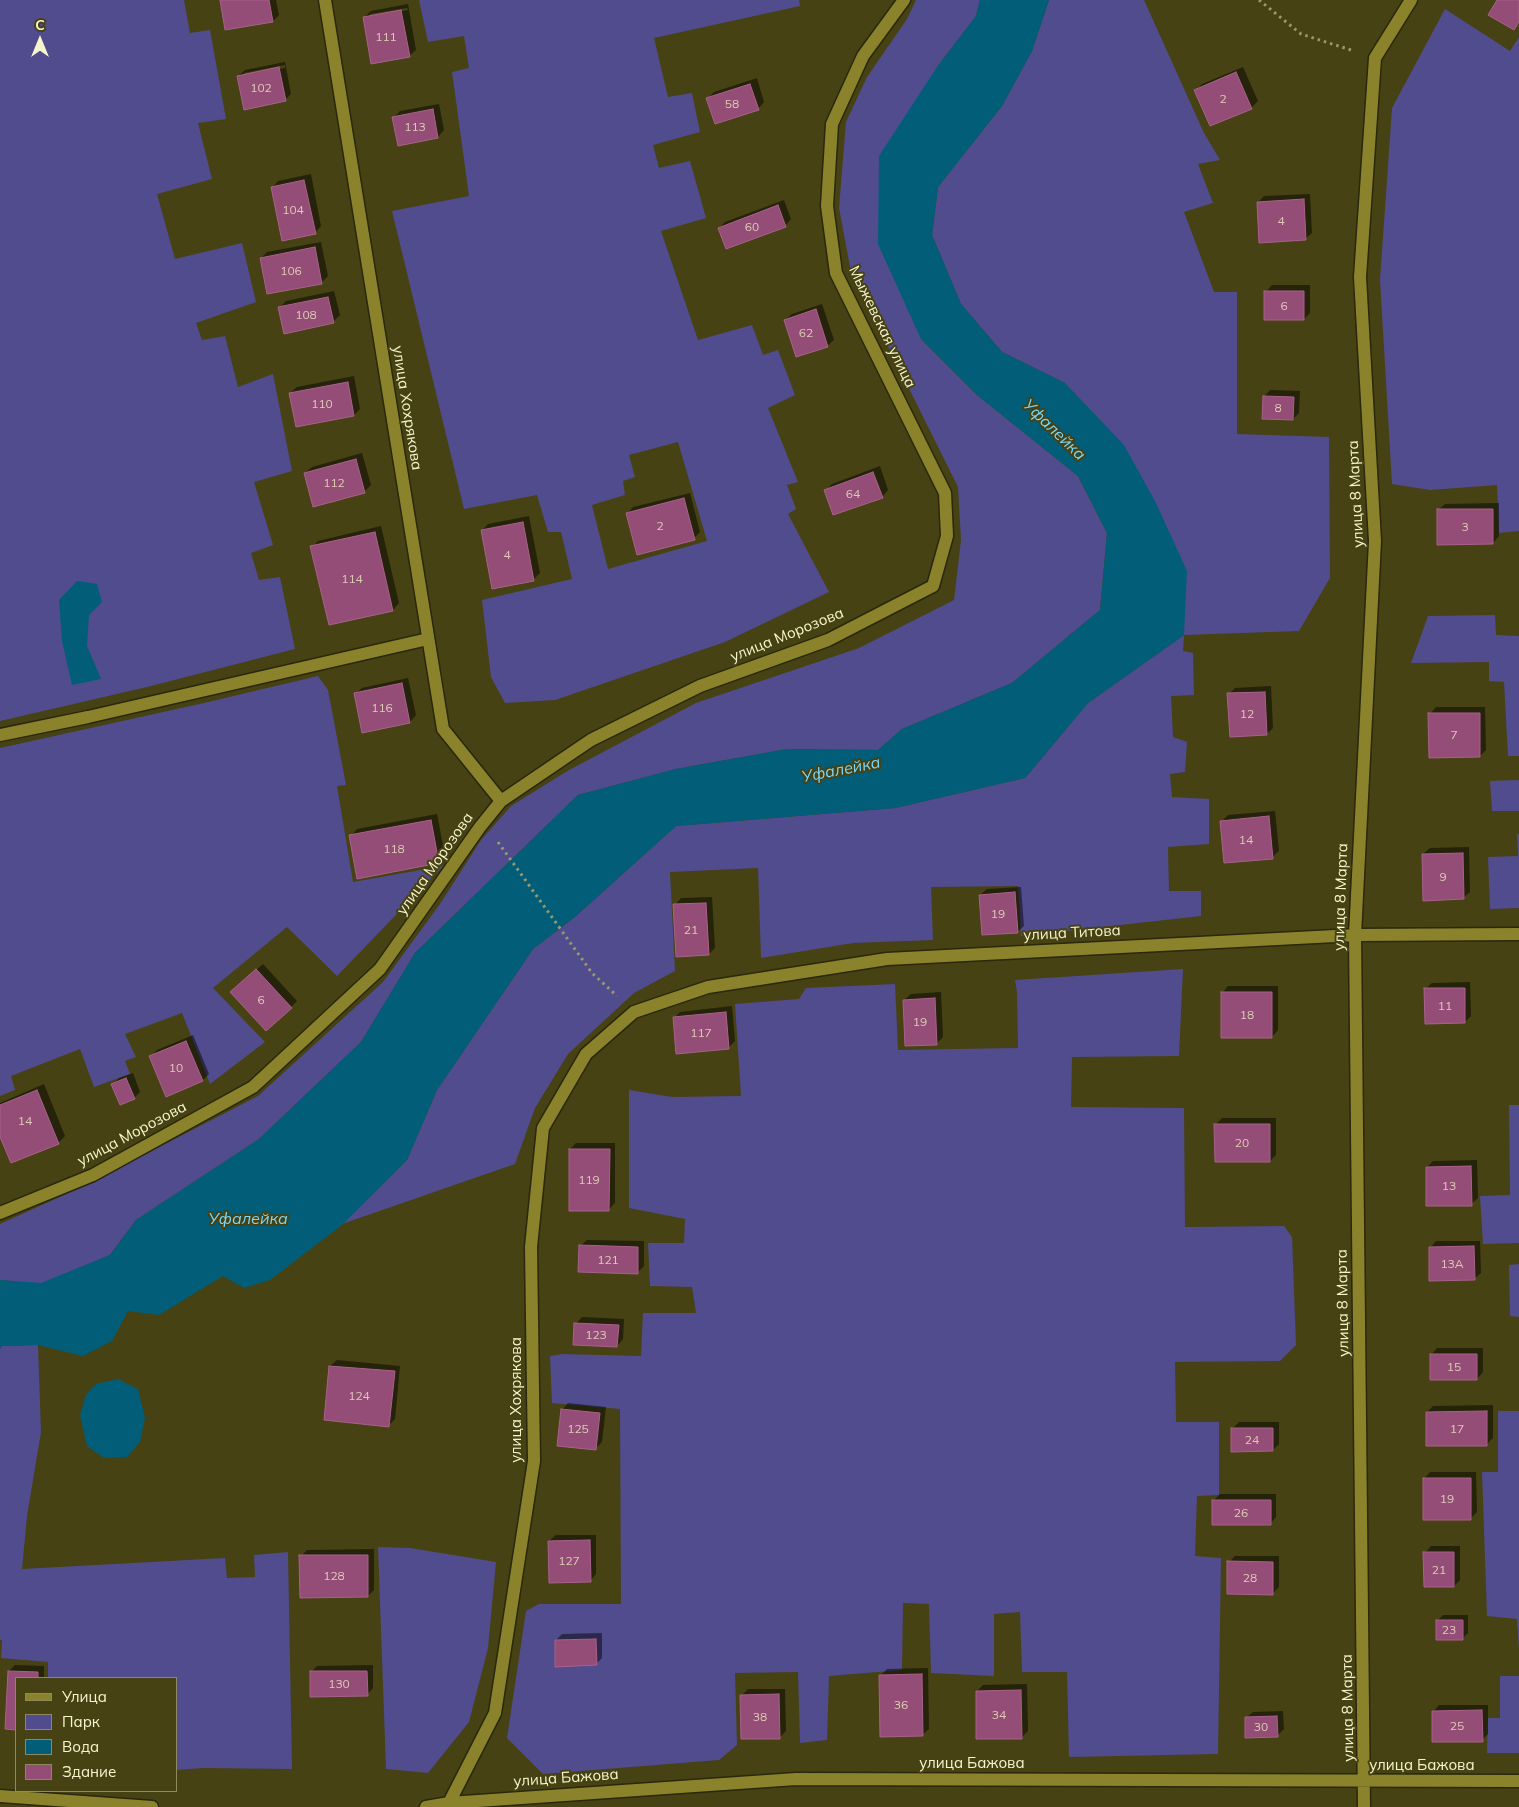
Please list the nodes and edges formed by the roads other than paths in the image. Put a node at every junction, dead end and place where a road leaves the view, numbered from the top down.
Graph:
1 (325, 0) edge
2 (904, 0) edge
3 (1411, 0) edge
4 (933, 586) joint
5 (428, 639) junction
6 (0, 735) edge
7 (501, 801) junction
8 (1519, 934) edge
9 (1355, 935) junction
10 (634, 1012) joint
11 (0, 1212) edge
12 (1365, 1781) junction
13 (1519, 1782) edge
14 (0, 1796) edge
15 (449, 1805) edge
16 (152, 1807) edge
17 (426, 1807) edge
18 (1364, 1807) edge

1 - 5 street, улица Хохрякова
2 - 4 street, Мыжевская улица
3 - 9 street, улица 8 Марта
4 - 7 street, улица Морозова
5 - 6 street
5 - 7 street, улица Хохрякова
7 - 11 street, улица Морозова
8 - 9 street, улица Титова
9 - 10 street, улица Титова
9 - 12 street, улица 8 Марта
10 - 15 street, улица Хохрякова
12 - 13 street, улица Бажова
12 - 15 street, улица Бажова
12 - 18 street, улица 8 Марта
14 - 16 street
15 - 17 street, улица Бажова

